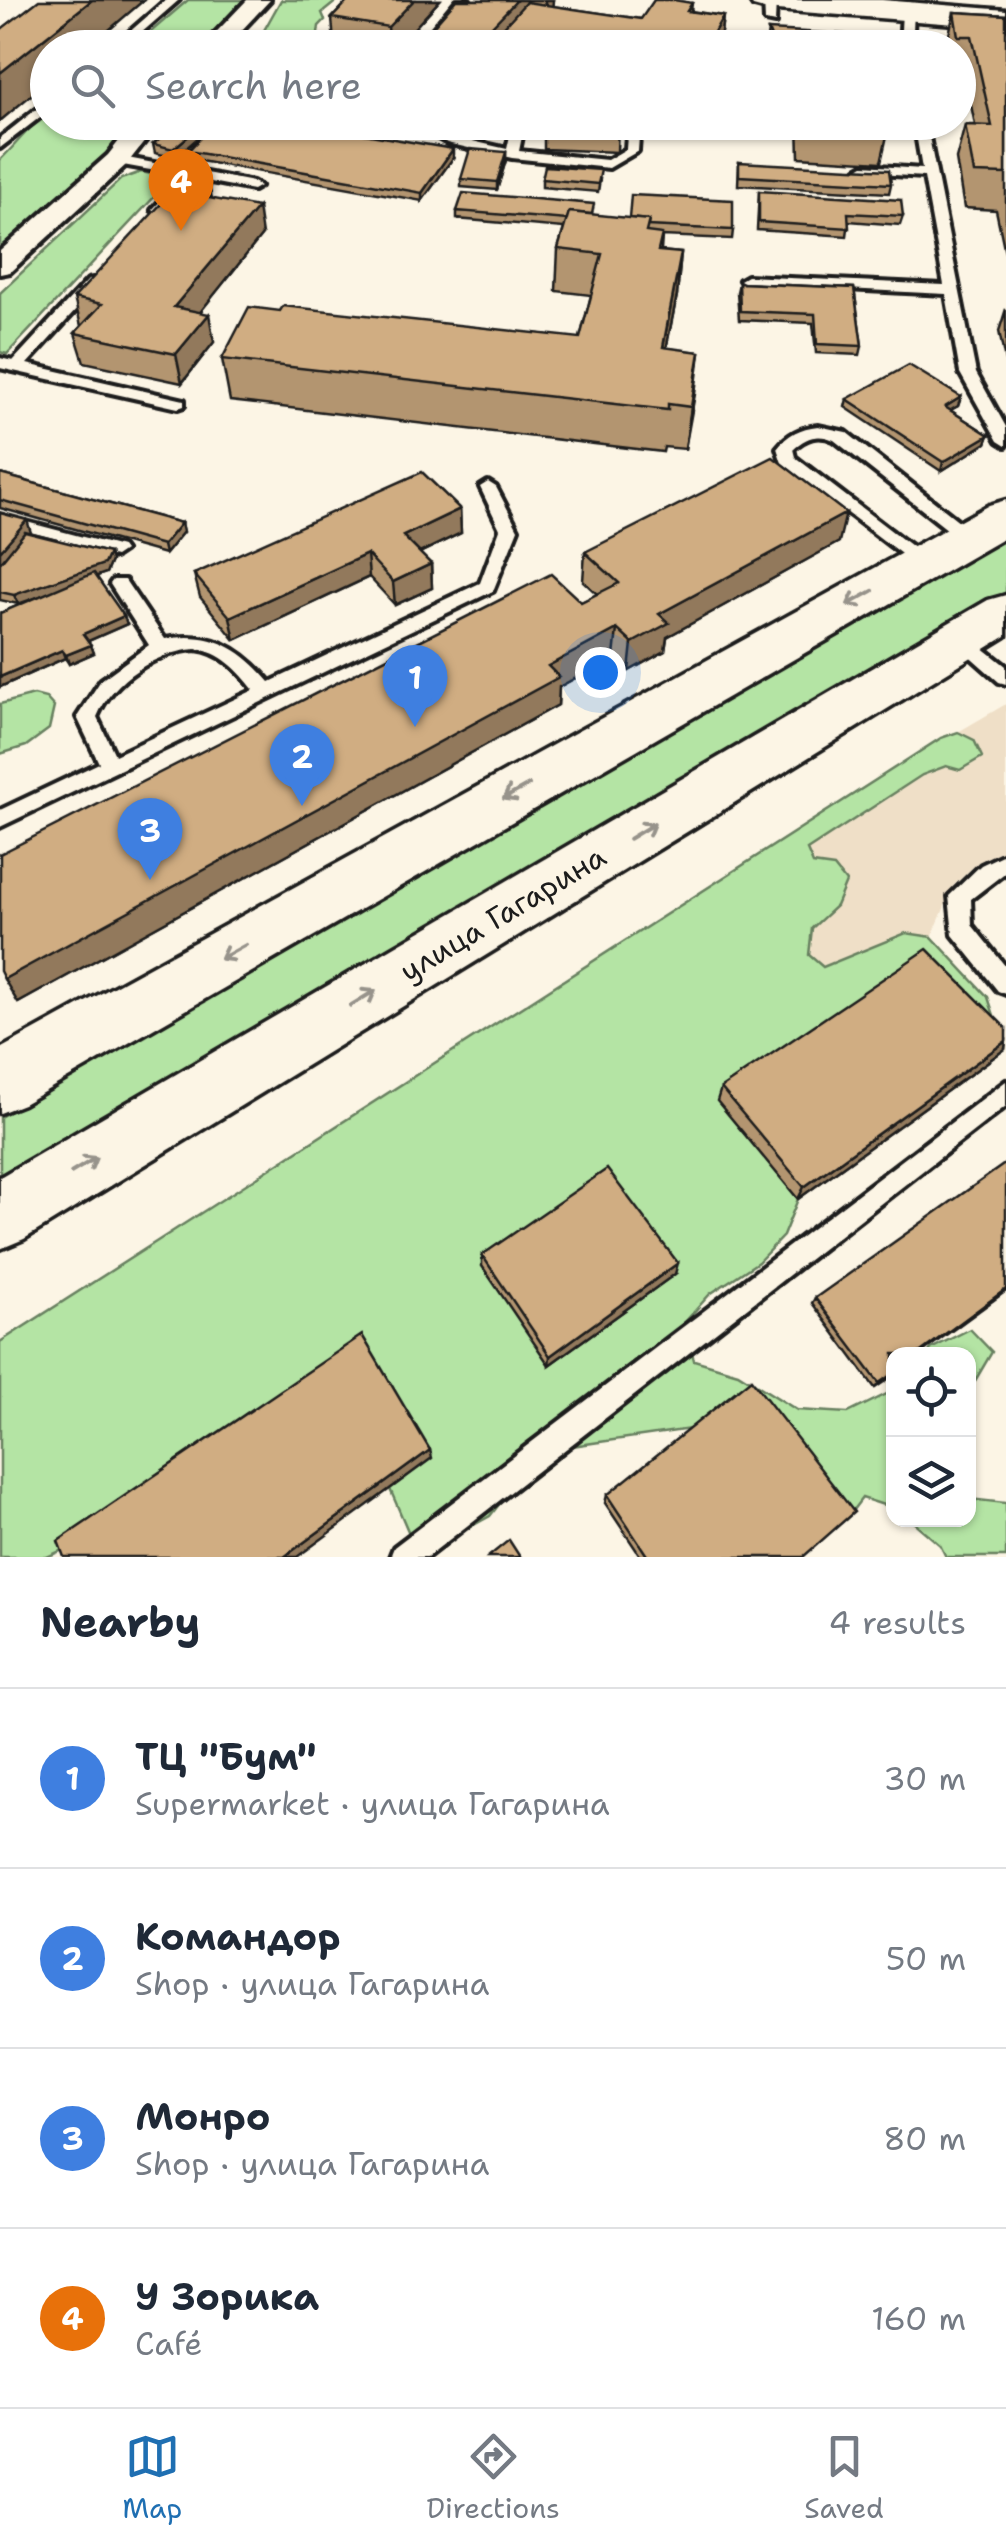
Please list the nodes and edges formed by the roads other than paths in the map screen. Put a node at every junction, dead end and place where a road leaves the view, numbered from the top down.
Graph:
1 (173, 0) edge
2 (259, 0) edge
3 (464, 0) edge
4 (768, 7) edge
5 (908, 12) junction
6 (1006, 19) edge
7 (137, 30) edge
8 (233, 30) edge
9 (438, 30) edge
10 (907, 30) edge
11 (30, 119) edge
12 (133, 140) edge
13 (451, 140) edge
14 (515, 140) edge
15 (633, 140) edge
16 (924, 140) edge
17 (0, 144) edge
18 (512, 154) junction
19 (117, 160) junction
20 (856, 169) edge
21 (930, 173) junction
22 (192, 174) junction
23 (253, 186) dead end
24 (142, 229) edge
25 (0, 266) edge
26 (104, 270) edge
27 (746, 280) edge
28 (952, 290) junction
29 (8, 365) edge
30 (178, 403) dead end
31 (1006, 441) edge
32 (488, 487) dead end
33 (0, 521) edge
34 (966, 538) edge
35 (115, 551) dead end
36 (119, 584) dead end
37 (985, 626) edge
38 (160, 647) junction
39 (1006, 678) edge
40 (267, 692) junction
41 (111, 767) junction
42 (0, 819) edge
43 (1006, 862) edge
44 (1006, 984) edge
45 (0, 1084) edge
46 (1006, 1092) edge
47 (0, 1215) edge
48 (404, 1557) edge

1 - 7 lane
2 - 8 street
3 - 9 lane
4 - 5 main road
5 - 6 main road
5 - 10 lane
11 - 17 lane
12 - 19 street
13 - 18 lane
14 - 18 lane
15 - 18 lane
16 - 21 lane
19 - 22 lane
19 - 25 street
20 - 21 lane
21 - 28 lane
22 - 23 lane
22 - 24 lane
26 - 29 lane
27 - 28 lane
28 - 31 lane
29 - 30 lane
32 - 40 lane
33 - 35 lane
34 - 34 lane
34 -> 45 main road
36 - 38 lane
37 - 39 lane
47 -> 37 main road, улица Гагарина
38 - 40 lane
38 - 41 lane
40 - 41 lane
41 - 42 lane
43 - 44 lane
46 - 48 lane

